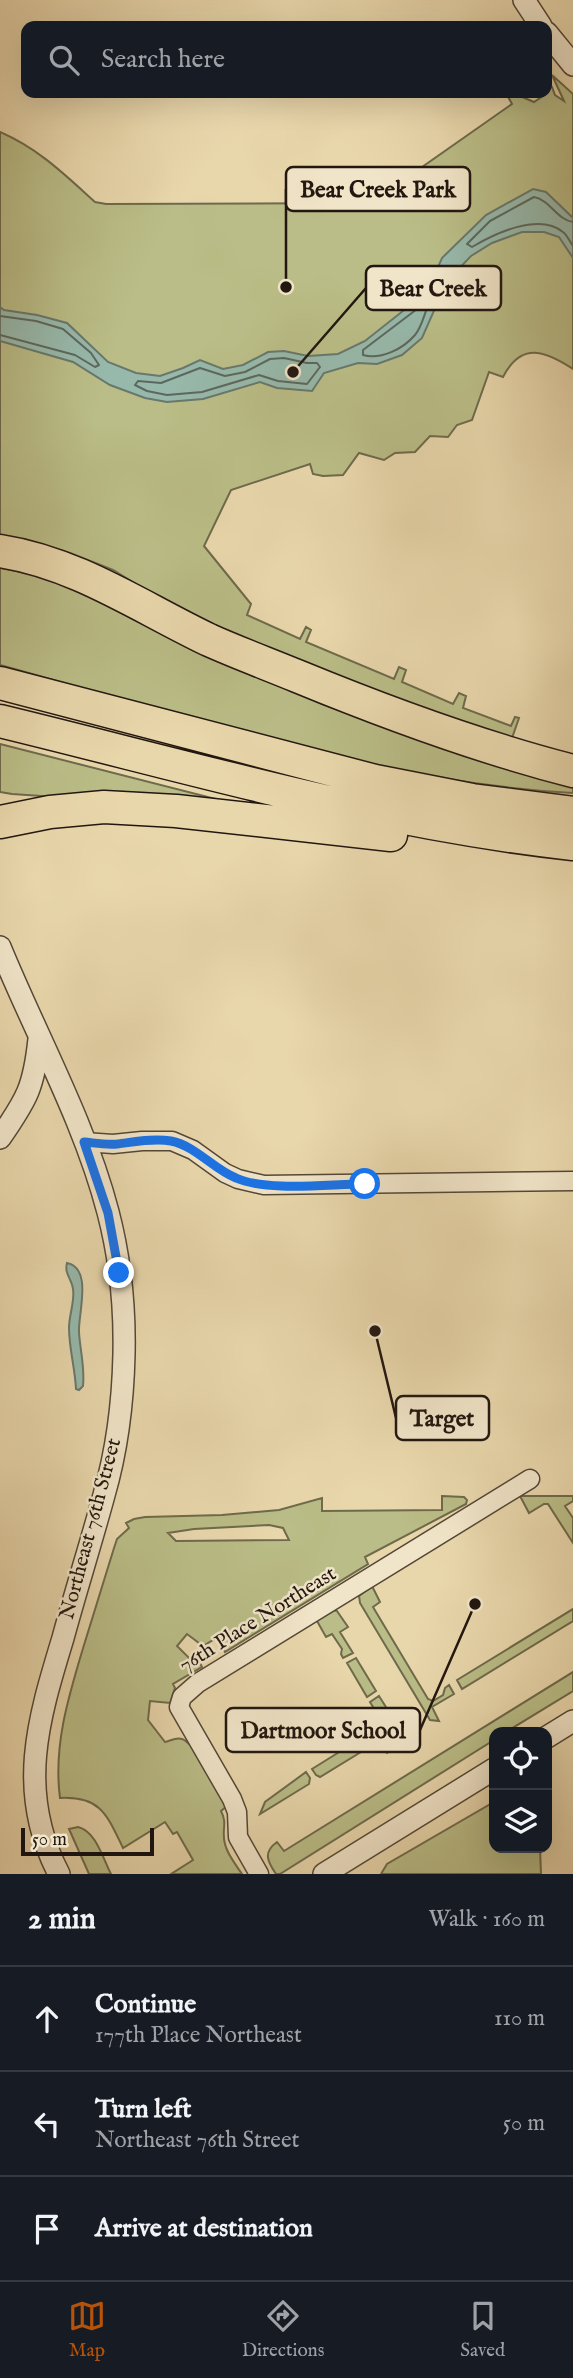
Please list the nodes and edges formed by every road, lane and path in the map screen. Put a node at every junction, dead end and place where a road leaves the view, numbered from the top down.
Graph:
1 (523, 0) edge
2 (538, 21) edge
3 (552, 39) edge
4 (573, 65) edge
5 (0, 551) edge
6 (10, 686) edge
7 (13, 724) edge
8 (573, 771) edge
9 (573, 813) edge
10 (0, 822) edge
11 (573, 844) edge
12 (573, 854) edge
13 (0, 947) edge
14 (39, 1037) junction
15 (0, 1138) edge
16 (84, 1142) junction
17 (573, 1181) edge
18 (530, 1479) dead end
19 (573, 1721) edge
20 (552, 1734) edge
21 (489, 1772) edge
22 (256, 1870) edge
23 (59, 1874) edge
24 (324, 1874) edge

1 - 2 street
3 - 4 street
5 - 8 highway
6 - 9 highway
7 - 11 highway
10 - 12 highway
13 - 14 street, Northeast 76th Street
14 - 15 street
14 - 16 street, Northeast 76th Street
16 - 17 street
16 - 23 street, Northeast 76th Street
18 - 22 street, 76th Place Northeast
19 - 20 street
21 - 24 street

